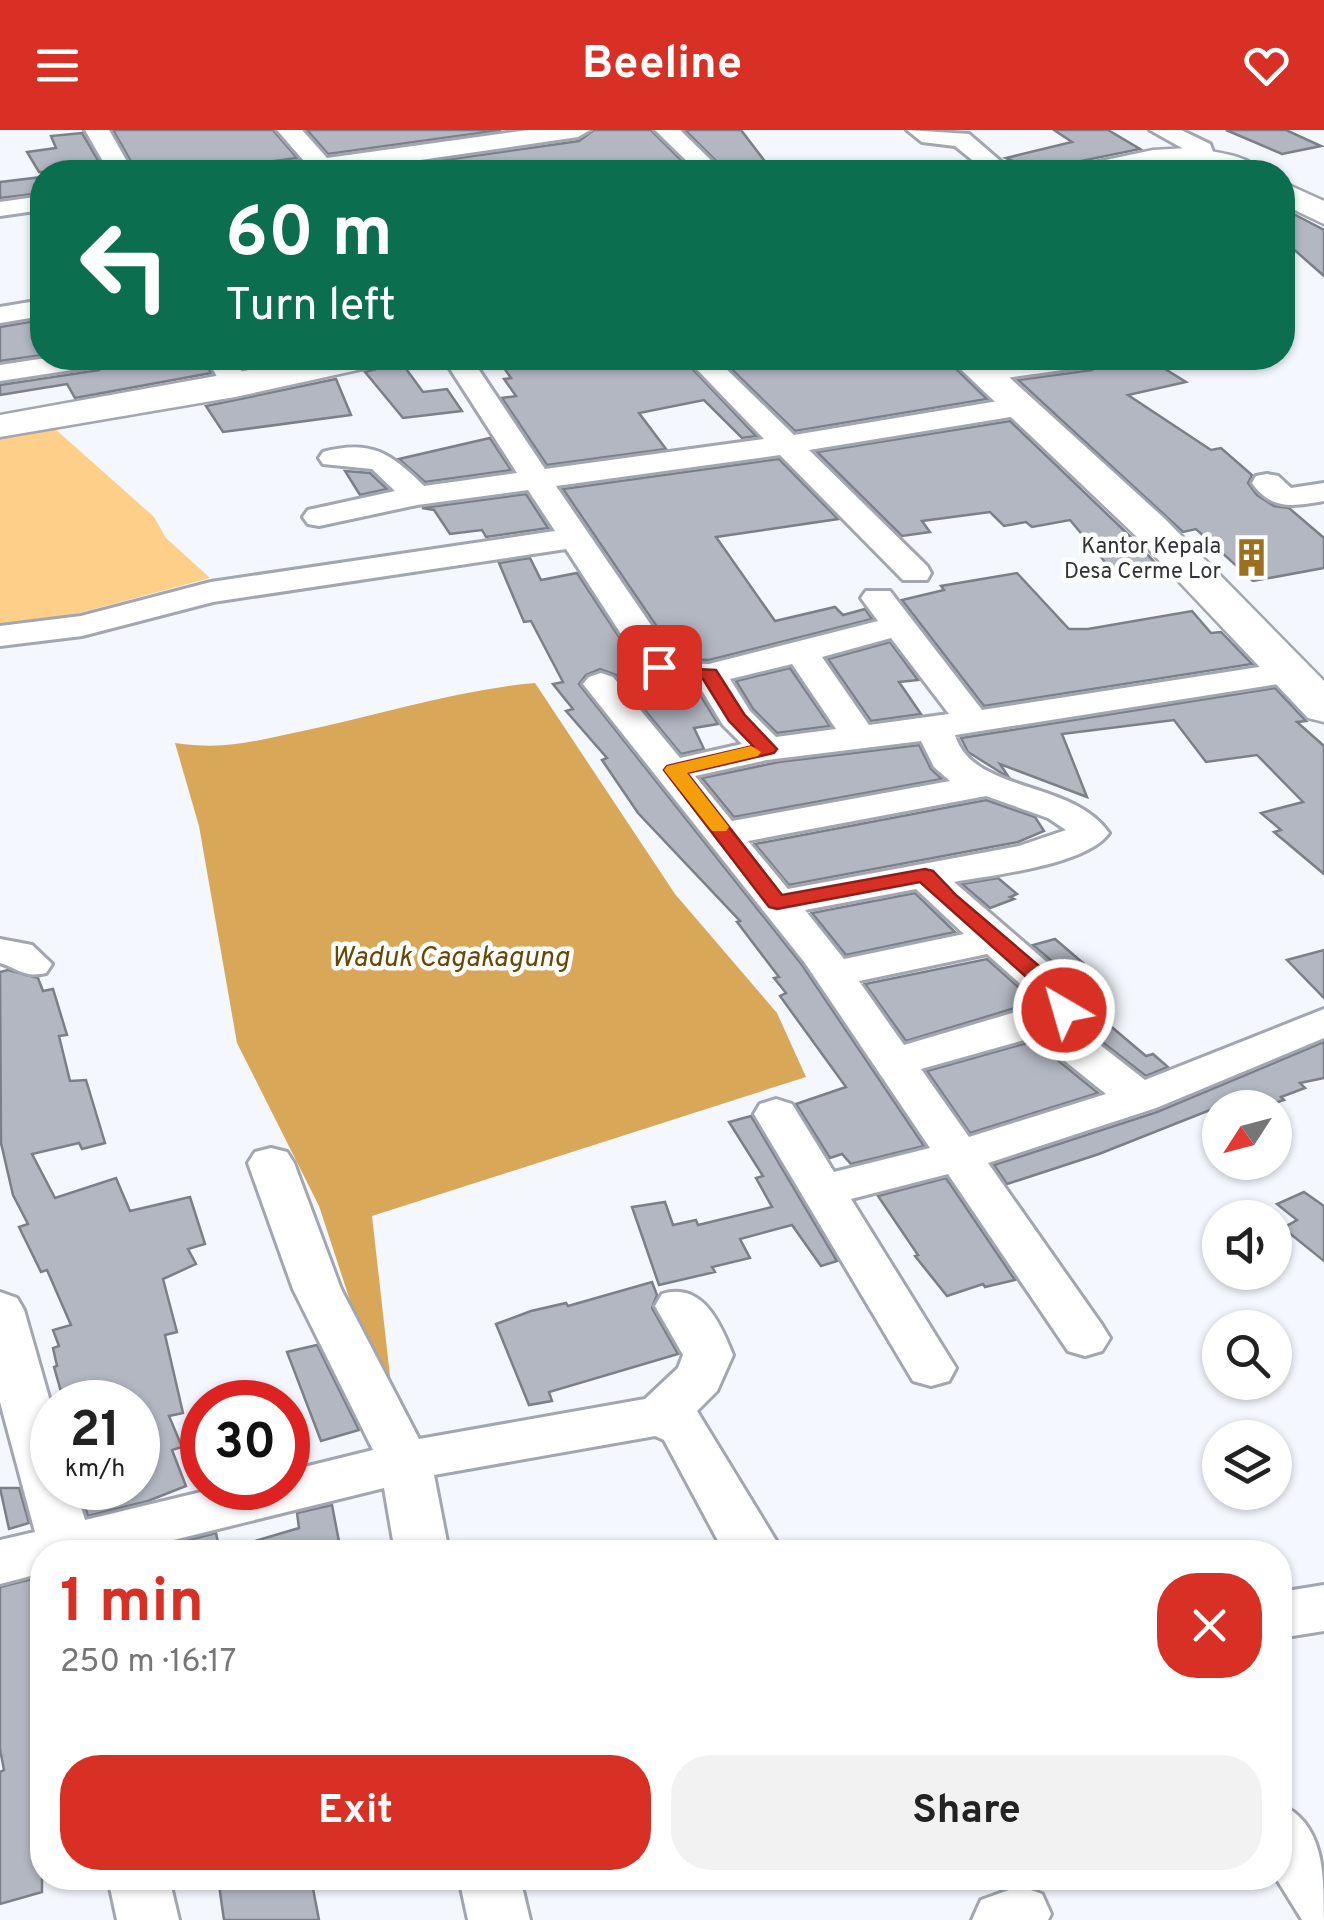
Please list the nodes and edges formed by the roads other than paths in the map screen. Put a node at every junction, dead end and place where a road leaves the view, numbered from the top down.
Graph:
1 (97, 130) edge
2 (288, 130) edge
3 (578, 130) edge
4 (667, 130) edge
5 (919, 130) edge
6 (1162, 130) edge
7 (476, 137) edge
8 (1203, 157) junction
9 (115, 160) edge
10 (315, 160) edge
11 (366, 160) edge
12 (503, 160) edge
13 (698, 160) edge
14 (986, 160) edge
15 (1148, 160) edge
16 (1212, 160) edge
17 (1295, 198) edge
18 (30, 205) edge
19 (0, 209) edge
20 (1324, 214) edge
21 (30, 310) edge
22 (0, 315) edge
23 (30, 368) edge
24 (465, 370) edge
25 (712, 370) edge
26 (982, 370) edge
27 (228, 372) edge
28 (0, 373) edge
29 (1022, 406) junction
30 (0, 426) edge
31 (788, 445) junction
32 (334, 458) dead end
33 (539, 481) junction
34 (1267, 482) dead end
35 (1324, 492) edge
36 (417, 496) junction
37 (319, 517) dead end
38 (575, 538) junction
39 (915, 573) dead end
40 (0, 636) edge
41 (801, 652) junction
42 (709, 674) junction
43 (602, 684) dead end
44 (1312, 691) edge
45 (973, 722) junction
46 (935, 727) junction
47 (859, 736) junction
48 (767, 749) junction
49 (674, 770) junction
50 (992, 784) junction
51 (725, 834) junction
52 (925, 875) junction
53 (777, 902) junction
54 (995, 940) junction
55 (833, 974) junction
56 (1042, 1021) junction
57 (1324, 1022) edge
58 (894, 1062) junction
59 (1140, 1098) junction
60 (776, 1114) dead end
61 (960, 1156) junction
62 (272, 1163) dead end
63 (823, 1190) junction
64 (679, 1306) dead end
65 (0, 1310) edge
66 (1085, 1338) dead end
67 (931, 1368) dead end
68 (659, 1416) junction
69 (405, 1461) junction
70 (64, 1540) edge
71 (101, 1540) edge
72 (420, 1540) edge
73 (745, 1540) edge
74 (30, 1556) edge
75 (0, 1562) edge
76 (1324, 1608) edge
77 (1292, 1613) edge
78 (1292, 1851) edge
79 (142, 1890) edge
80 (493, 1890) edge
81 (1324, 1900) edge
82 (148, 1920) edge
83 (499, 1920) edge

1 - 9 street
2 - 10 street
3 - 7 street
4 - 13 street
5 - 14 street
6 - 8 street
7 - 11 street
7 - 12 street
8 - 15 main road
8 - 16 main road
17 - 20 main road
18 - 19 street
21 - 22 street
23 - 28 street
24 - 33 street
25 - 31 street
26 - 29 main road
27 - 30 main road
29 - 31 street
29 - 44 main road
31 - 33 street
31 - 39 street
32 - 36 street
33 - 36 street
33 - 38 street
34 - 35 street
36 - 37 street
38 - 40 street
38 - 42 street
41 - 42 street
41 - 45 street
41 - 47 street
42 - 48 street
43 - 49 street
44 - 45 street
45 - 46 street
46 - 47 street
46 - 50 street
47 - 48 street
48 - 49 street
49 - 51 street
50 - 51 street
50 - 52 street
51 - 53 street
52 - 53 street
52 - 54 street
53 - 55 street
54 - 55 street
54 - 56 street
55 - 58 street
56 - 58 street
56 - 59 street
57 - 59 street
58 - 61 street
59 - 61 street
60 - 63 street
61 - 63 street
61 - 66 street
62 - 69 street
63 - 67 street
64 - 68 street
65 - 70 street
68 - 69 street
68 - 73 street
69 - 71 street
69 - 72 street
74 - 75 street
76 - 77 street
78 - 81 street
79 - 82 street
80 - 83 street

